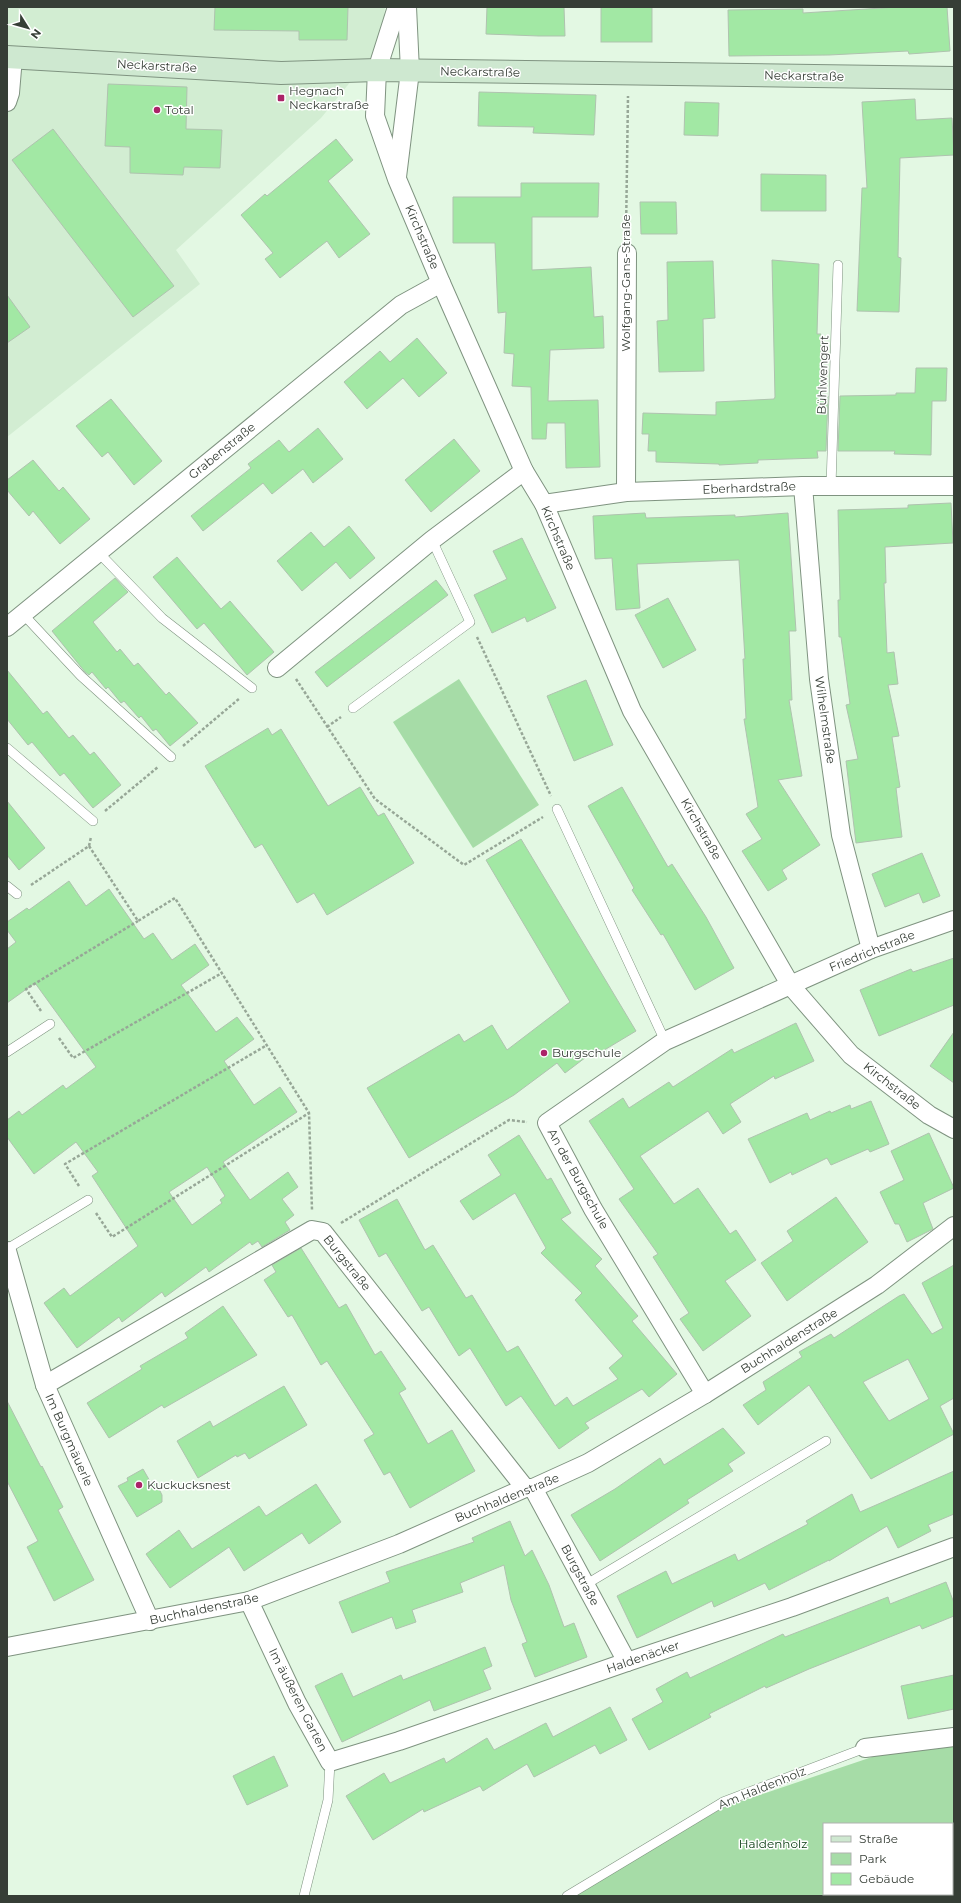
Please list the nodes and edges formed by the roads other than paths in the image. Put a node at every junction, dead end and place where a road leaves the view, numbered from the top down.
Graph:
1 (397, 7) edge
2 (407, 7) edge
3 (10, 57) edge
4 (377, 70) junction
5 (410, 71) junction
6 (954, 78) edge
7 (7, 102) edge
8 (397, 179) junction
9 (628, 253) road end
10 (838, 265) dead end
11 (441, 283) junction
12 (524, 471) junction
13 (803, 486) junction
14 (832, 486) junction
15 (954, 486) edge
16 (626, 492) junction
17 (544, 504) junction
18 (432, 540) junction
19 (98, 552) junction
20 (23, 614) junction
21 (7, 626) edge
22 (281, 665) road end
23 (252, 688) road end
24 (353, 708) dead end
25 (7, 748) edge
26 (171, 757) road end
27 (557, 809) road end
28 (93, 821) road end
29 (7, 886) edge
30 (17, 894) road end
31 (954, 920) edge
32 (871, 949) junction
33 (791, 986) junction
34 (50, 1024) road end
35 (665, 1040) junction
36 (7, 1052) edge
37 (954, 1129) edge
38 (88, 1200) road end
39 (954, 1226) edge
40 (7, 1250) edge
41 (45, 1385) junction
42 (705, 1394) junction
43 (826, 1441) dead end
44 (529, 1488) junction
45 (954, 1547) edge
46 (585, 1585) junction
47 (249, 1601) junction
48 (150, 1621) junction
49 (7, 1647) edge
50 (627, 1662) junction
51 (954, 1737) edge
52 (865, 1748) joint
53 (330, 1762) junction
54 (304, 1896) edge
55 (567, 1896) edge

1 - 4 street, Kirchstraße
2 - 5 street, Kirchstraße
3 - 4 main road, Neckarstraße
3 - 7 street
4 - 5 main road, Neckarstraße
4 - 8 street, Kirchstraße
5 - 6 main road, Neckarstraße
5 - 8 street, Kirchstraße
8 - 11 street, Kirchstraße
9 - 16 street, Wolfgang-Gans-Straße
10 - 14 lane, Bühlwengert
11 - 12 street, Kirchstraße
11 - 19 street, Grabenstraße
12 - 17 street, Kirchstraße
12 - 18 street
13 - 14 street, Eberhardstraße
13 - 16 street, Eberhardstraße
13 - 32 street, Wilhelmstraße
14 - 15 street, Eberhardstraße
16 - 17 street, Eberhardstraße
17 - 33 street, Kirchstraße
18 - 22 street
18 - 24 lane
19 - 20 street, Grabenstraße
19 - 23 lane
20 - 21 street, Grabenstraße
20 - 26 lane
25 - 28 lane
27 - 35 lane
29 - 30 lane
31 - 32 street, Friedrichstraße
32 - 33 street, Friedrichstraße
33 - 35 street, An der Burgschule
33 - 37 street, Kirchstraße
34 - 36 lane
35 - 42 street, An der Burgschule
38 - 40 lane
39 - 42 street, Buchhaldenstraße
40 - 41 street, Im Burgmäuerle
41 - 44 street, Burgstraße
41 - 48 street, Im Burgmäuerle
42 - 44 street, Buchhaldenstraße
43 - 46 lane
44 - 46 street, Burgstraße
44 - 47 street, Buchhaldenstraße
45 - 50 street, Haldenäcker
46 - 50 street, Burgstraße
47 - 48 street, Buchhaldenstraße
47 - 53 street, Im äußeren Garten
48 - 49 street, Buchhaldenstraße
50 - 53 street, Haldenäcker
51 - 52 street, Am Haldenholz
52 - 55 lane, Am Haldenholz
53 - 54 lane, Im äußeren Garten

